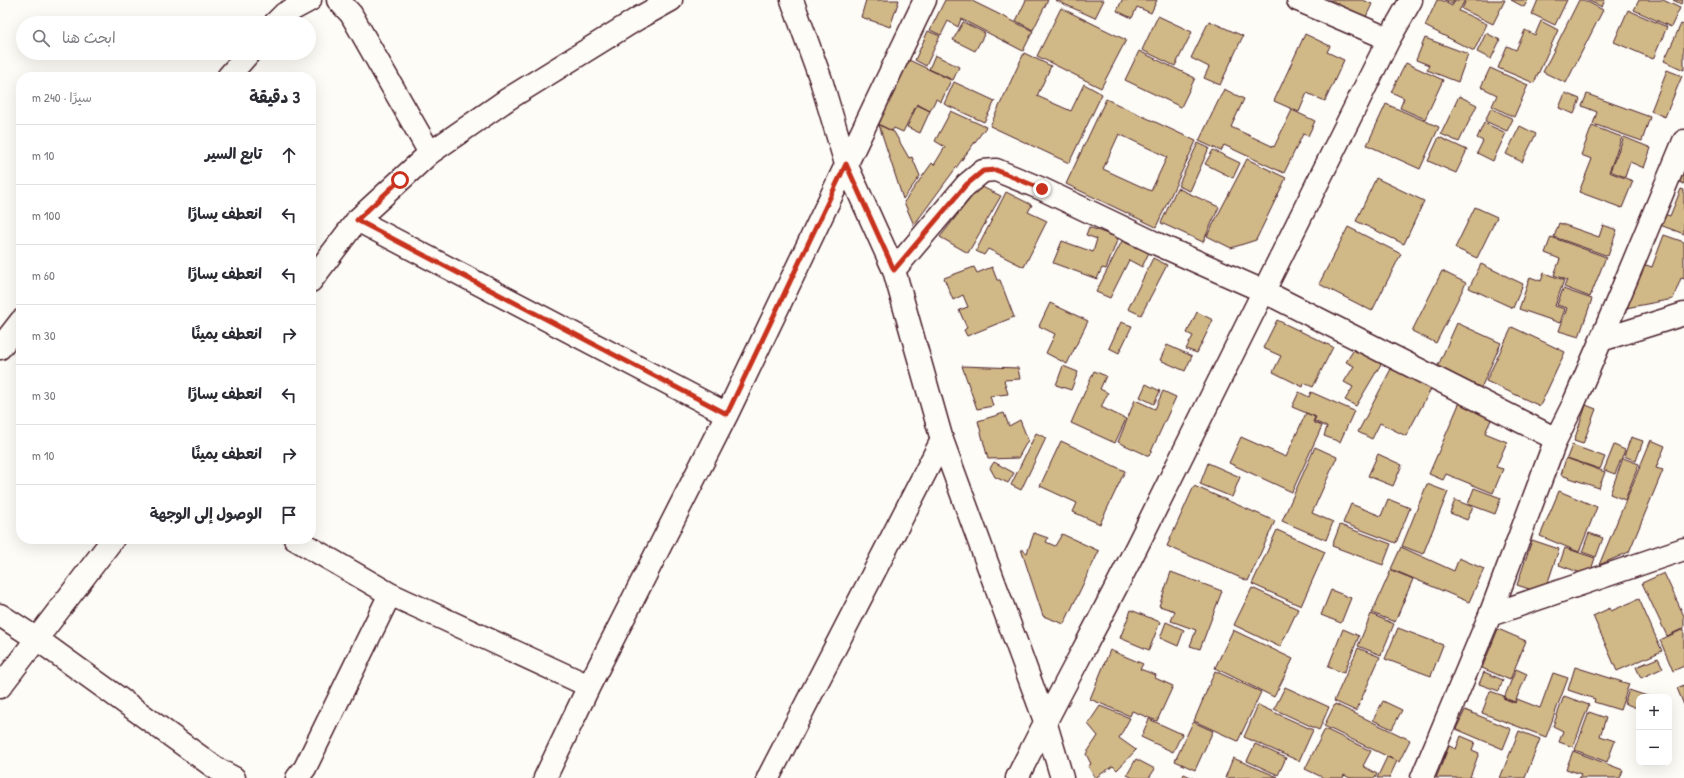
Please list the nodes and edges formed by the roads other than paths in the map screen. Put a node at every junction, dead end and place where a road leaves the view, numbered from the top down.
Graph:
1 (310, 0) edge
2 (338, 0) edge
3 (671, 0) edge
4 (792, 0) edge
5 (925, 0) edge
6 (1298, 0) edge
7 (1411, 0) edge
8 (282, 16) edge
9 (1389, 39) junction
10 (243, 60) edge
11 (232, 72) edge
12 (1684, 141) edge
13 (430, 153) junction
14 (846, 164) junction
15 (357, 220) junction
16 (894, 270) junction
17 (316, 274) edge
18 (1263, 291) junction
19 (1684, 314) edge
20 (16, 327) edge
21 (1601, 340) junction
22 (0, 348) edge
23 (727, 414) junction
24 (1556, 439) junction
25 (942, 440) junction
26 (108, 544) edge
27 (303, 544) edge
28 (1684, 548) edge
29 (390, 594) junction
30 (0, 615) edge
31 (1490, 615) junction
32 (38, 639) junction
33 (0, 686) edge
34 (589, 686) junction
35 (1045, 721) junction
36 (222, 775) edge
37 (297, 778) edge
38 (545, 778) edge
39 (768, 778) edge
40 (1017, 778) edge
41 (1062, 778) edge
42 (1422, 778) edge

1 - 8 street
2 - 13 street
3 - 13 street
4 - 14 street
5 - 14 street
6 - 9 street
7 - 9 street
9 - 18 street
10 - 11 street
12 - 21 street
13 - 15 street
14 - 16 street
14 - 23 street
15 - 17 street
15 - 23 street
16 - 18 street
16 - 25 street
18 - 24 street
18 - 35 street
19 - 21 street
20 - 22 street
21 - 24 street
23 - 34 street
24 - 31 street
25 - 35 street
25 - 39 street
26 - 32 street
27 - 29 street
28 - 31 street
29 - 34 street
29 - 37 street
30 - 32 street
31 - 42 street
32 - 33 street
32 - 36 street
34 - 38 street
35 - 40 street
35 - 41 street

